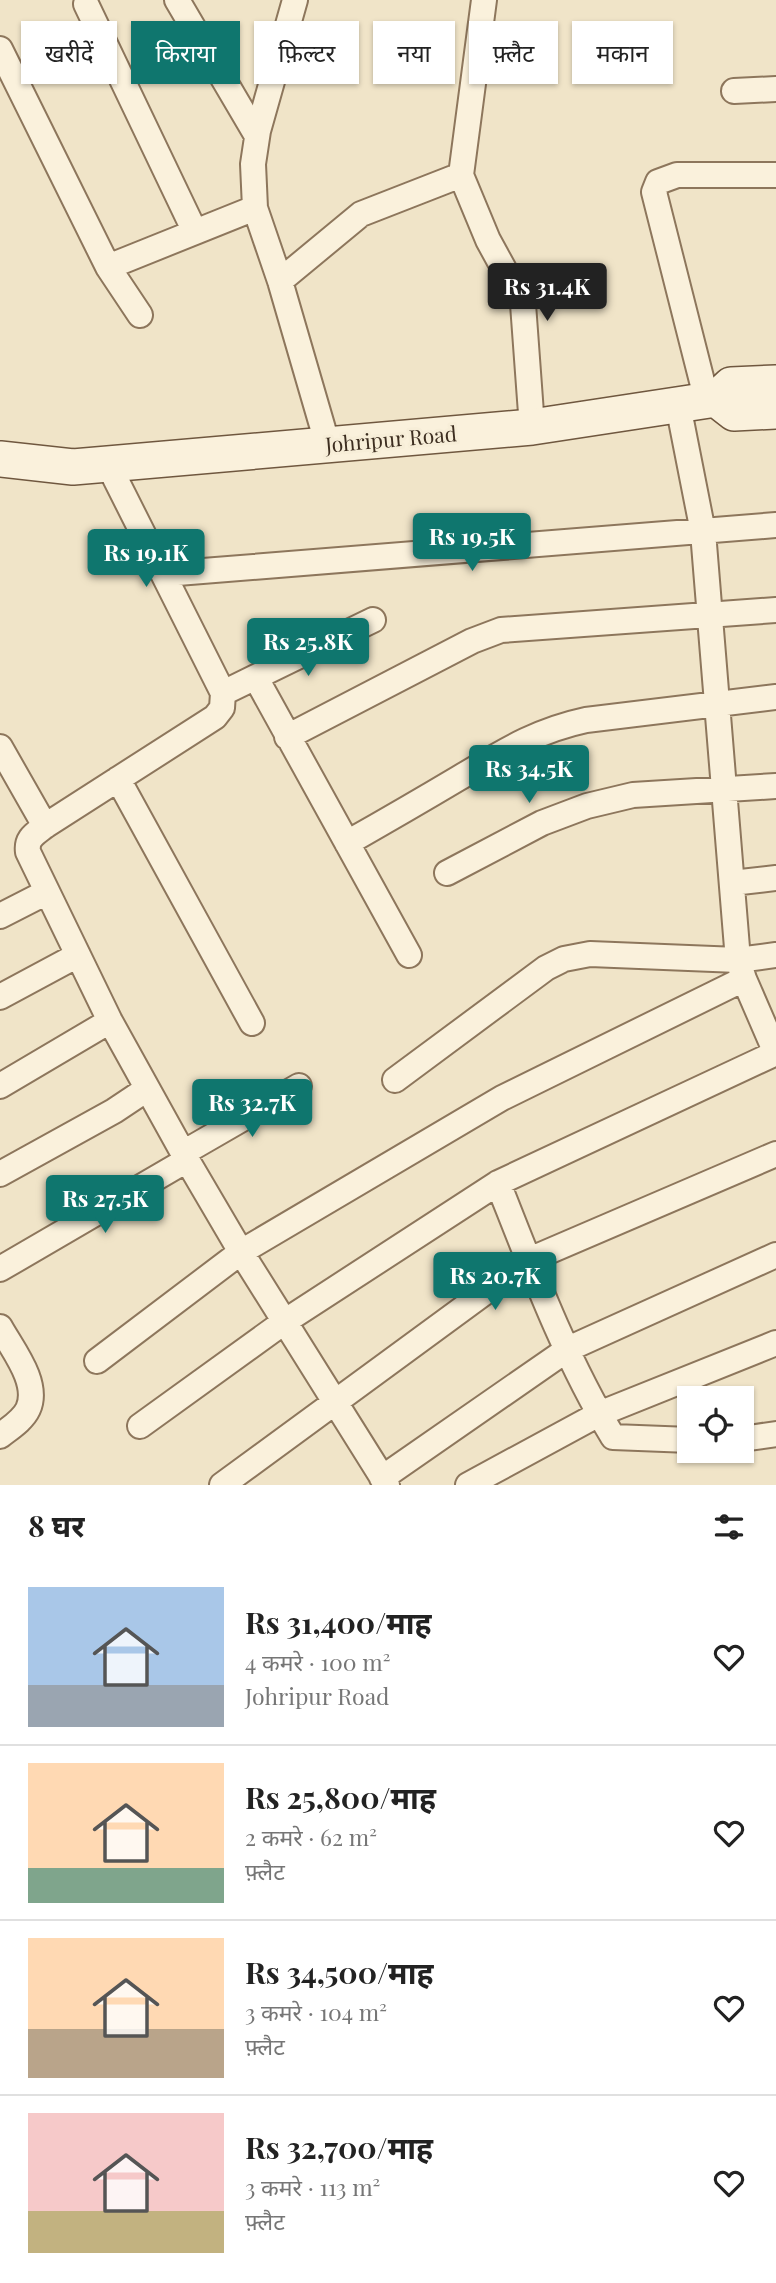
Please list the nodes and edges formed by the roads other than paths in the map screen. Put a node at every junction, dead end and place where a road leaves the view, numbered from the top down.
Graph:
1 (177, 0) edge
2 (295, 0) edge
3 (484, 0) edge
4 (86, 4) dead end
5 (0, 49) edge
6 (776, 89) edge
7 (734, 91) dead end
8 (257, 136) junction
9 (461, 175) junction
10 (776, 175) edge
11 (255, 208) junction
12 (195, 232) junction
13 (108, 268) junction
14 (280, 281) junction
15 (140, 316) dead end
16 (776, 383) edge
17 (700, 402) junction
18 (776, 411) edge
19 (532, 427) junction
20 (328, 446) junction
21 (0, 459) edge
22 (108, 464) junction
23 (776, 525) edge
24 (703, 532) junction
25 (165, 574) junction
26 (776, 610) edge
27 (710, 616) junction
28 (373, 620) dead end
29 (256, 678) junction
30 (223, 692) junction
31 (776, 697) edge
32 (717, 703) junction
33 (287, 737) junction
34 (0, 747) edge
35 (7, 773) edge
36 (118, 779) junction
37 (776, 786) edge
38 (724, 789) junction
39 (45, 825) junction
40 (347, 844) junction
41 (447, 873) dead end
42 (776, 878) edge
43 (732, 883) junction
44 (47, 892) junction
45 (0, 916) edge
46 (409, 955) dead end
47 (78, 956) junction
48 (776, 956) edge
49 (741, 970) junction
50 (0, 997) edge
51 (110, 1021) junction
52 (252, 1023) dead end
53 (776, 1053) edge
54 (395, 1080) dead end
55 (0, 1086) edge
56 (299, 1086) dead end
57 (147, 1089) junction
58 (776, 1154) edge
59 (185, 1156) junction
60 (0, 1174) edge
61 (498, 1183) junction
62 (241, 1252) junction
63 (776, 1255) edge
64 (528, 1260) junction
65 (0, 1269) edge
66 (284, 1322) junction
67 (0, 1327) edge
68 (776, 1343) edge
69 (568, 1349) junction
70 (97, 1361) dead end
71 (334, 1401) junction
72 (599, 1414) junction
73 (140, 1426) dead end
74 (776, 1434) edge
75 (0, 1436) edge
76 (754, 1437) edge
77 (677, 1439) edge
78 (385, 1482) edge
79 (222, 1485) edge
80 (468, 1485) edge

1 - 8 street
2 - 8 street
3 - 9 street
4 - 12 street
5 - 13 street
6 - 7 street
8 - 11 street
9 - 14 street
9 - 19 street
10 - 17 street
11 - 12 street
11 - 14 street
12 - 13 street
13 - 15 street
14 - 20 street
16 - 17 street
17 - 18 street
17 - 19 street, Johripur Road
17 - 24 street
19 - 20 street, Johripur Road
20 - 22 street, Johripur Road
21 - 22 street, Johripur Road
22 - 25 street
23 - 24 street
24 - 25 street
24 - 27 street
25 - 30 street
26 - 27 street
27 - 32 street
27 - 33 street
28 - 29 street
29 - 30 street
29 - 33 street
30 - 36 street
31 - 32 street
32 - 38 street
32 - 40 street
33 - 40 street
34 - 35 street
35 - 39 street
36 - 39 street
36 - 52 street
37 - 38 street
38 - 41 street
38 - 43 street
39 - 44 street
40 - 46 street
42 - 43 street
43 - 49 street
44 - 45 street
44 - 47 street
47 - 50 street
47 - 51 street
48 - 49 street
49 - 53 street
49 - 54 street
49 - 62 street
51 - 55 street
51 - 57 street
53 - 61 street
56 - 59 street
57 - 59 street
57 - 60 street
58 - 64 street
59 - 62 street
59 - 65 street
61 - 64 street
61 - 66 street
62 - 66 street
62 - 70 street
63 - 69 street
64 - 69 street
64 - 71 street
66 - 71 street
66 - 73 street
67 - 75 street
68 - 72 street
69 - 72 street
69 - 78 street
71 - 78 street
71 - 79 street
72 - 77 street
72 - 80 street
74 - 76 street

